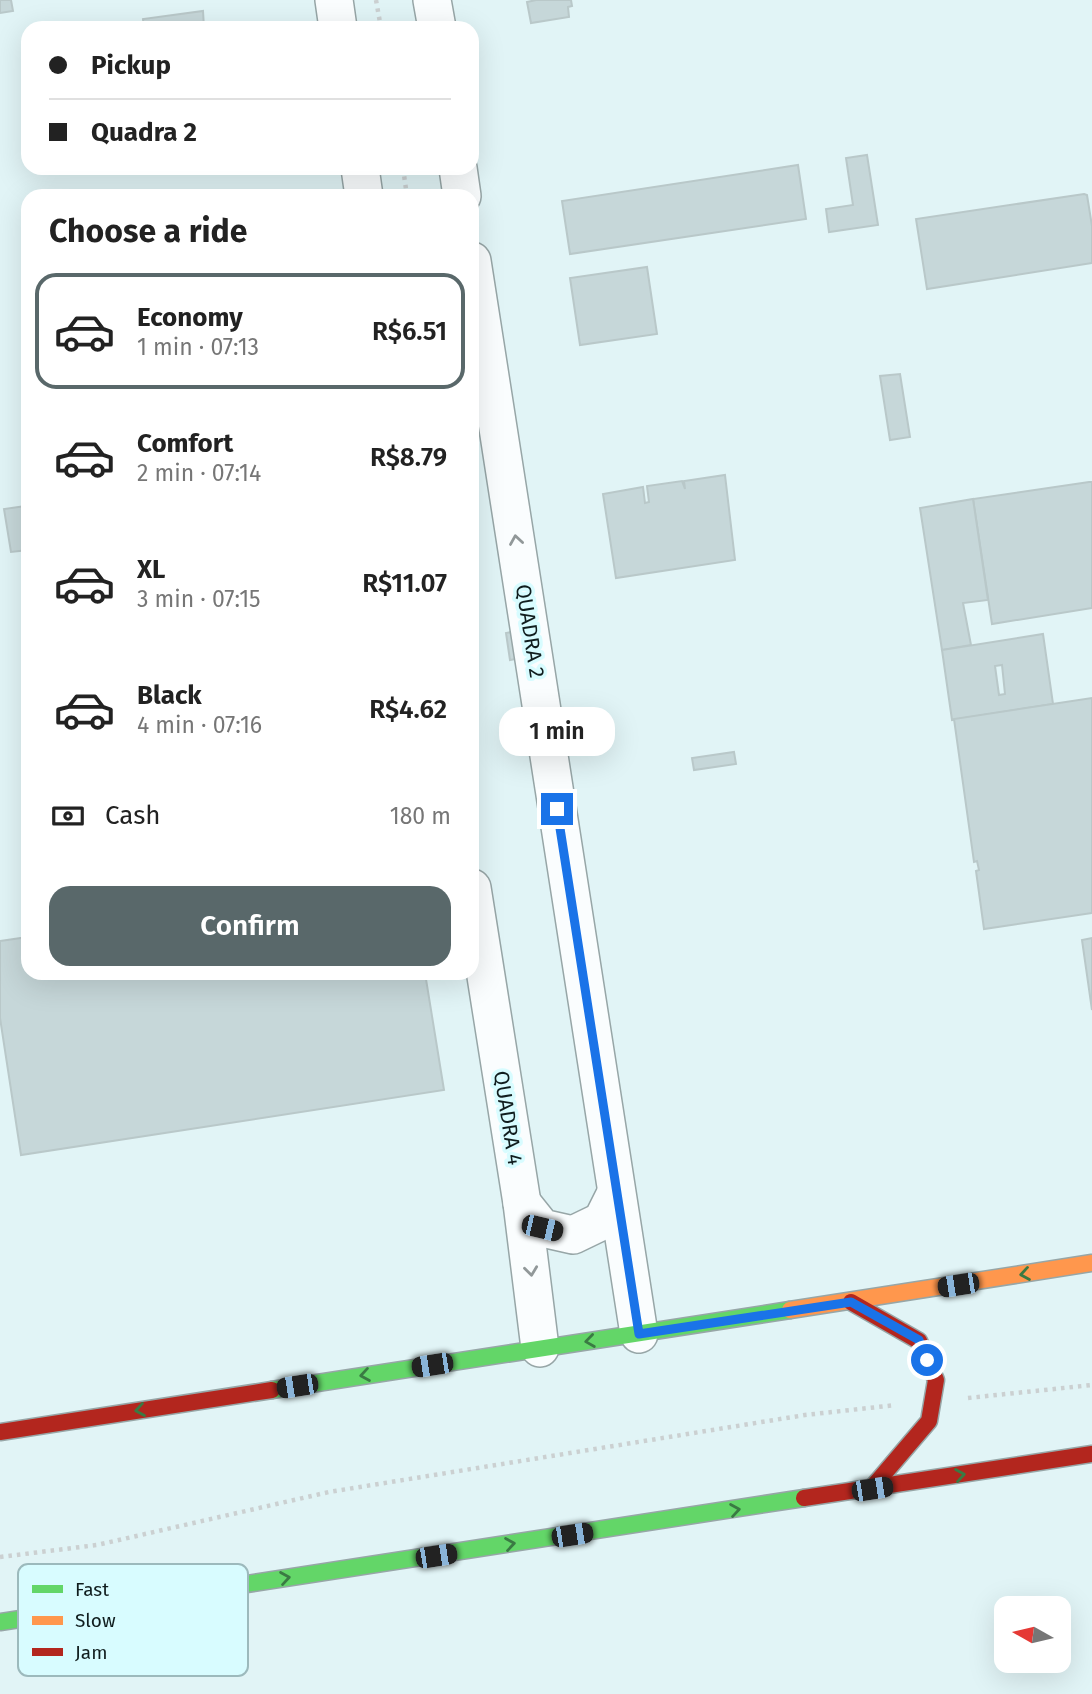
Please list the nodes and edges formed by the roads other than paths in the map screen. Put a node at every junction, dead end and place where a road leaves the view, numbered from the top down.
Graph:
1 (334, 0) edge
2 (432, 0) edge
3 (337, 21) edge
4 (435, 21) edge
5 (479, 306) edge
6 (479, 932) edge
7 (617, 1192) junction
8 (522, 1203) junction
9 (1092, 1263) edge
10 (851, 1302) junction
11 (639, 1334) junction
12 (540, 1348) junction
13 (0, 1432) edge
14 (1092, 1454) edge
15 (872, 1489) junction
16 (248, 1584) edge
17 (18, 1619) edge
18 (0, 1622) edge

1 - 3 street
2 - 4 street
7 -> 5 street, QUADRA 2
6 - 8 street, QUADRA 4
7 - 8 street
7 - 11 street, QUADRA 2
8 -> 12 street, QUADRA 4
9 -> 10 street
10 - 11 street
10 - 15 street
11 -> 12 street
12 -> 13 street
15 -> 14 street
16 -> 15 street
18 -> 17 street

